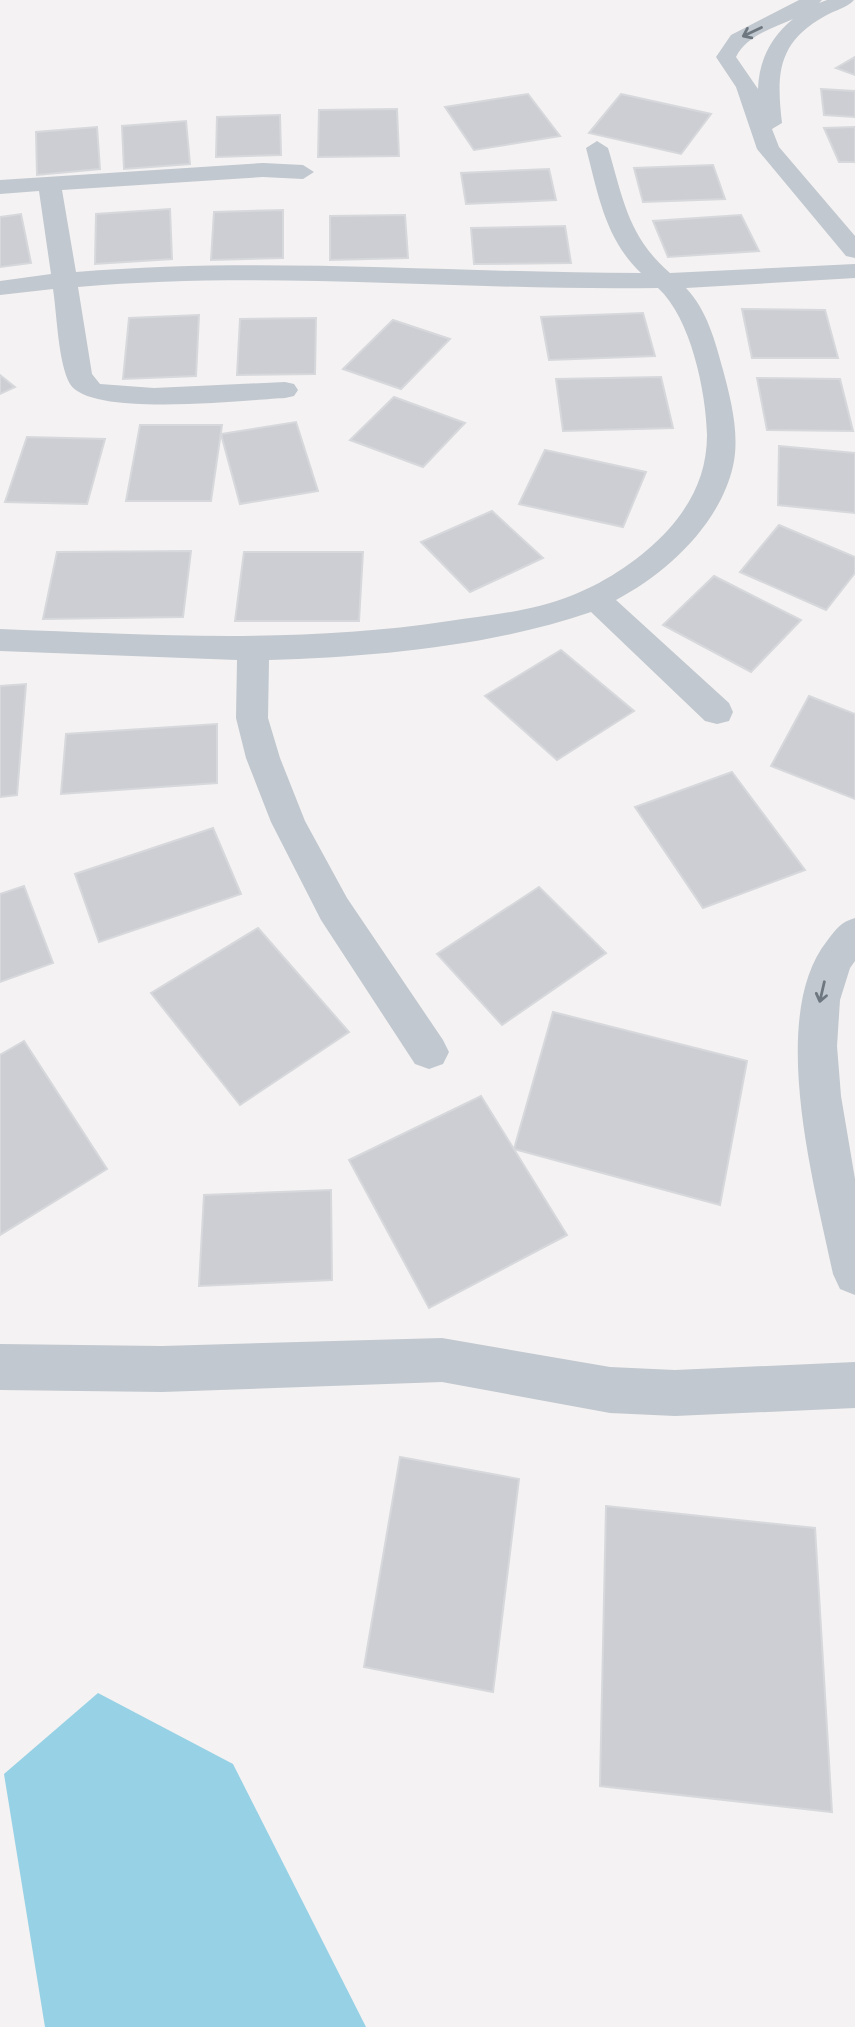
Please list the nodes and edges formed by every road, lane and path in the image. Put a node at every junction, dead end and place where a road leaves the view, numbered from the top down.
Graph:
1 (812, 0) edge
2 (844, 0) edge
3 (597, 148) dead end
4 (303, 172) dead end
5 (50, 185) junction
6 (0, 187) edge
7 (855, 245) edge
8 (855, 251) edge
9 (855, 271) edge
10 (62, 279) junction
11 (663, 281) junction
12 (0, 288) edge
13 (285, 390) dead end
14 (595, 598) junction
15 (0, 640) edge
16 (253, 649) junction
17 (717, 712) dead end
18 (855, 933) edge
19 (429, 1052) dead end
20 (855, 1274) edge
21 (0, 1367) edge
22 (855, 1385) edge

1 -> 8 street
2 - 7 street
3 - 11 street
4 - 5 street
5 - 6 street
5 - 10 street
9 - 11 street
10 - 11 street
10 - 12 street
10 - 13 street
11 - 14 street
14 - 16 street
14 - 17 street
15 - 16 street
16 - 19 street
18 -> 20 street
21 - 22 street

